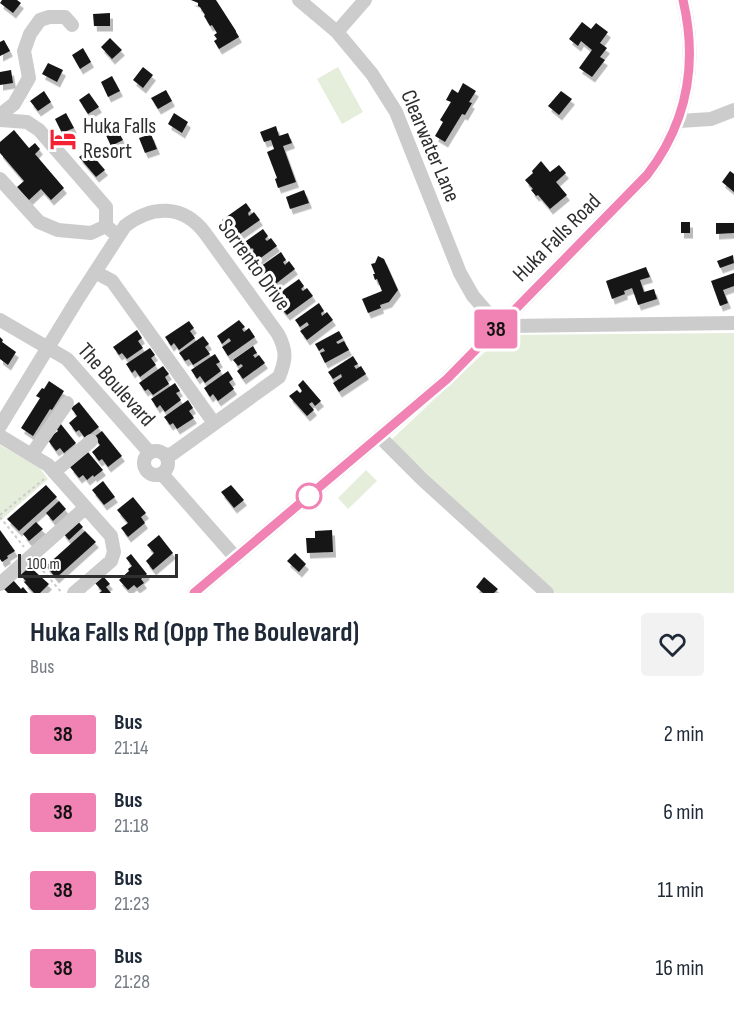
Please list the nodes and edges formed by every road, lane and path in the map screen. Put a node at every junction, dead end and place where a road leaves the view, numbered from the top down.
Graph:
1 (299, 0) edge
2 (365, 0) edge
3 (683, 0) edge
4 (72, 25) dead end
5 (337, 32) junction
6 (734, 110) edge
7 (0, 115) edge
8 (0, 120) edge
9 (678, 121) junction
10 (0, 179) edge
11 (106, 226) junction
12 (117, 237) junction
13 (95, 272) junction
14 (0, 320) edge
15 (734, 323) edge
16 (499, 326) junction
17 (49, 348) junction
18 (67, 403) dead end
19 (214, 423) junction
20 (0, 426) edge
21 (0, 436) edge
22 (380, 436) junction
23 (91, 441) dead end
24 (150, 453) junction
25 (32, 454) junction
26 (166, 455) junction
27 (54, 472) junction
28 (162, 474) junction
29 (86, 508) junction
30 (0, 515) edge
31 (236, 558) junction
32 (0, 584) edge
33 (74, 593) edge
34 (194, 593) edge
35 (547, 593) edge

1 - 5 street, Clearwater Lane
2 - 5 street
3 - 9 street, Huka Falls Road
4 - 7 street
5 - 16 street, Clearwater Lane
6 - 9 street
8 - 11 street
9 - 16 street, Huka Falls Road
10 - 11 street
11 - 12 street
12 - 13 street, Sorrento Drive
12 - 19 street, Sorrento Drive
13 - 17 street, Sorrento Drive
13 - 19 street
14 - 17 street, The Boulevard
15 - 16 street
16 - 22 street, Huka Falls Road
17 - 20 street, Sorrento Drive
17 - 24 street, The Boulevard
18 - 25 street
19 - 26 street, Sorrento Drive
21 - 25 street
22 - 31 street, Huka Falls Road
22 - 35 street
23 - 27 street
24 - 26 street, The Boulevard
24 - 28 street, The Boulevard
25 - 27 street
26 - 28 street
27 - 29 street
27 - 30 path
28 - 31 street, The Boulevard
29 - 32 street
29 - 33 street
31 - 34 street, Huka Falls Road

